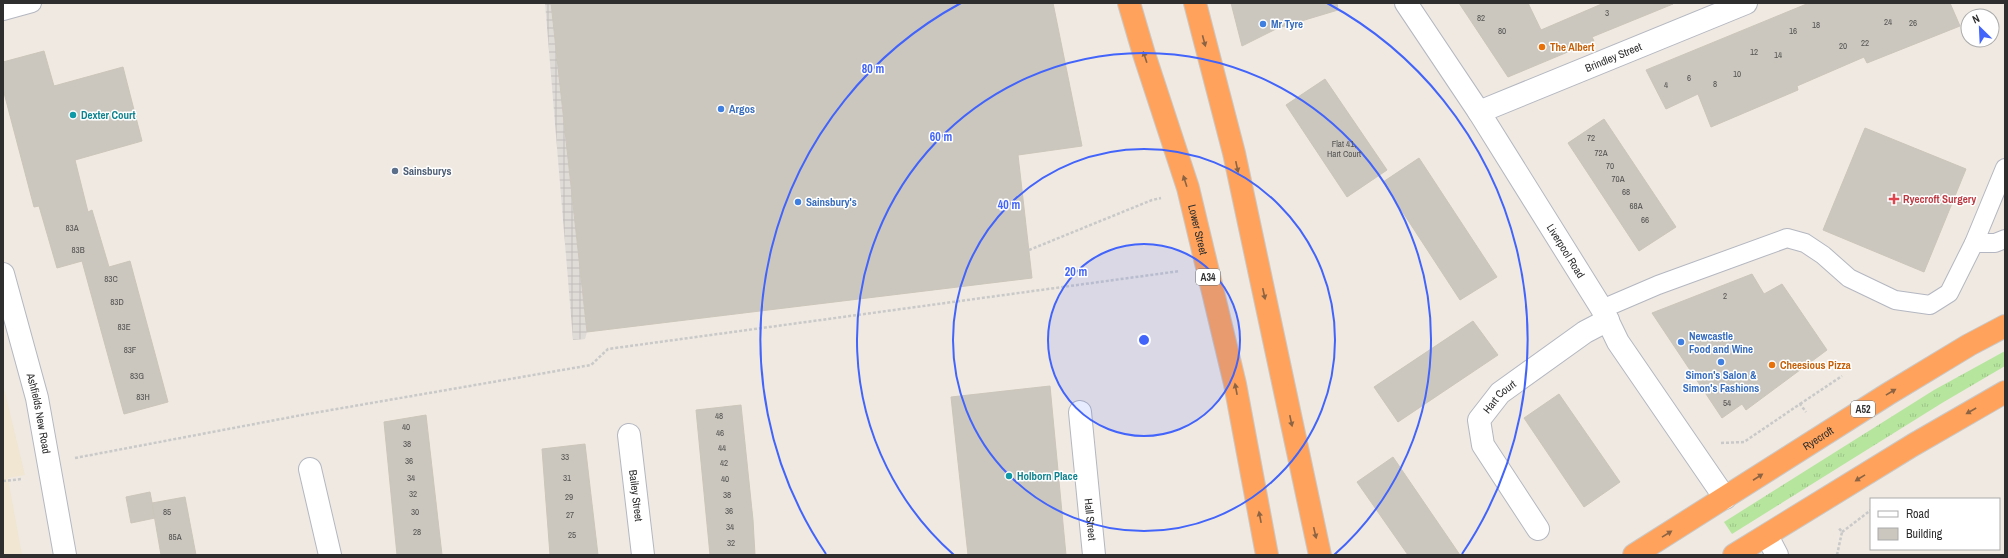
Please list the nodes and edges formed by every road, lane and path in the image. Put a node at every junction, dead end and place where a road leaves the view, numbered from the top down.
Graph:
1 (32, 3) edge
2 (1130, 3) edge
3 (1195, 3) edge
4 (1406, 3) edge
5 (1746, 3) edge
6 (3, 11) edge
7 (1479, 112) junction
8 (2005, 168) edge
9 (1163, 205) dead end
10 (2005, 239) edge
11 (1974, 243) junction
12 (1029, 250) dead end
13 (1180, 264) dead end
14 (3, 274) edge
15 (8, 309) edge
16 (1605, 314) junction
17 (2005, 326) edge
18 (1842, 376) dead end
19 (2005, 392) edge
20 (1800, 404) junction
21 (1080, 412) dead end
22 (1808, 414) dead end
23 (629, 435) dead end
24 (1717, 444) dead end
25 (48, 463) junction
26 (310, 469) dead end
27 (3, 481) edge
28 (1725, 498) junction
29 (1870, 511) edge
30 (1838, 527) dead end
31 (1538, 529) dead end
32 (1842, 532) junction
33 (1767, 536) junction
34 (65, 555) edge
35 (330, 555) edge
36 (643, 555) edge
37 (1094, 555) edge
38 (1267, 555) edge
39 (1320, 555) edge
40 (1634, 555) edge
41 (1734, 555) edge
42 (1778, 555) edge
43 (1837, 555) edge

1 - 6 lane
38 -> 2 highway, Lower Street / A34
3 -> 39 highway
4 - 7 street, Liverpool Road
5 - 7 street, Brindley Street
7 - 16 street, Liverpool Road
8 - 11 lane
9 - 12 path
10 - 11 lane
11 - 16 lane
13 - 25 path
14 - 15 street, Ashfields New Road
15 - 25 street, Ashfields New Road
16 - 28 street, Liverpool Road
16 - 31 street, Hart Court
28 -> 17 highway, Ryecroft / A52
18 - 20 path
19 -> 33 highway
20 - 22 path
20 - 24 path
21 - 37 street, Hall Street
23 - 36 street, Bailey Street
25 - 27 path
25 - 34 street, Ashfields New Road
26 - 35 street
40 -> 28 highway, Ryecroft / A52
29 - 32 path
30 - 32 path
32 - 43 path
33 - 41 highway
33 - 42 street

